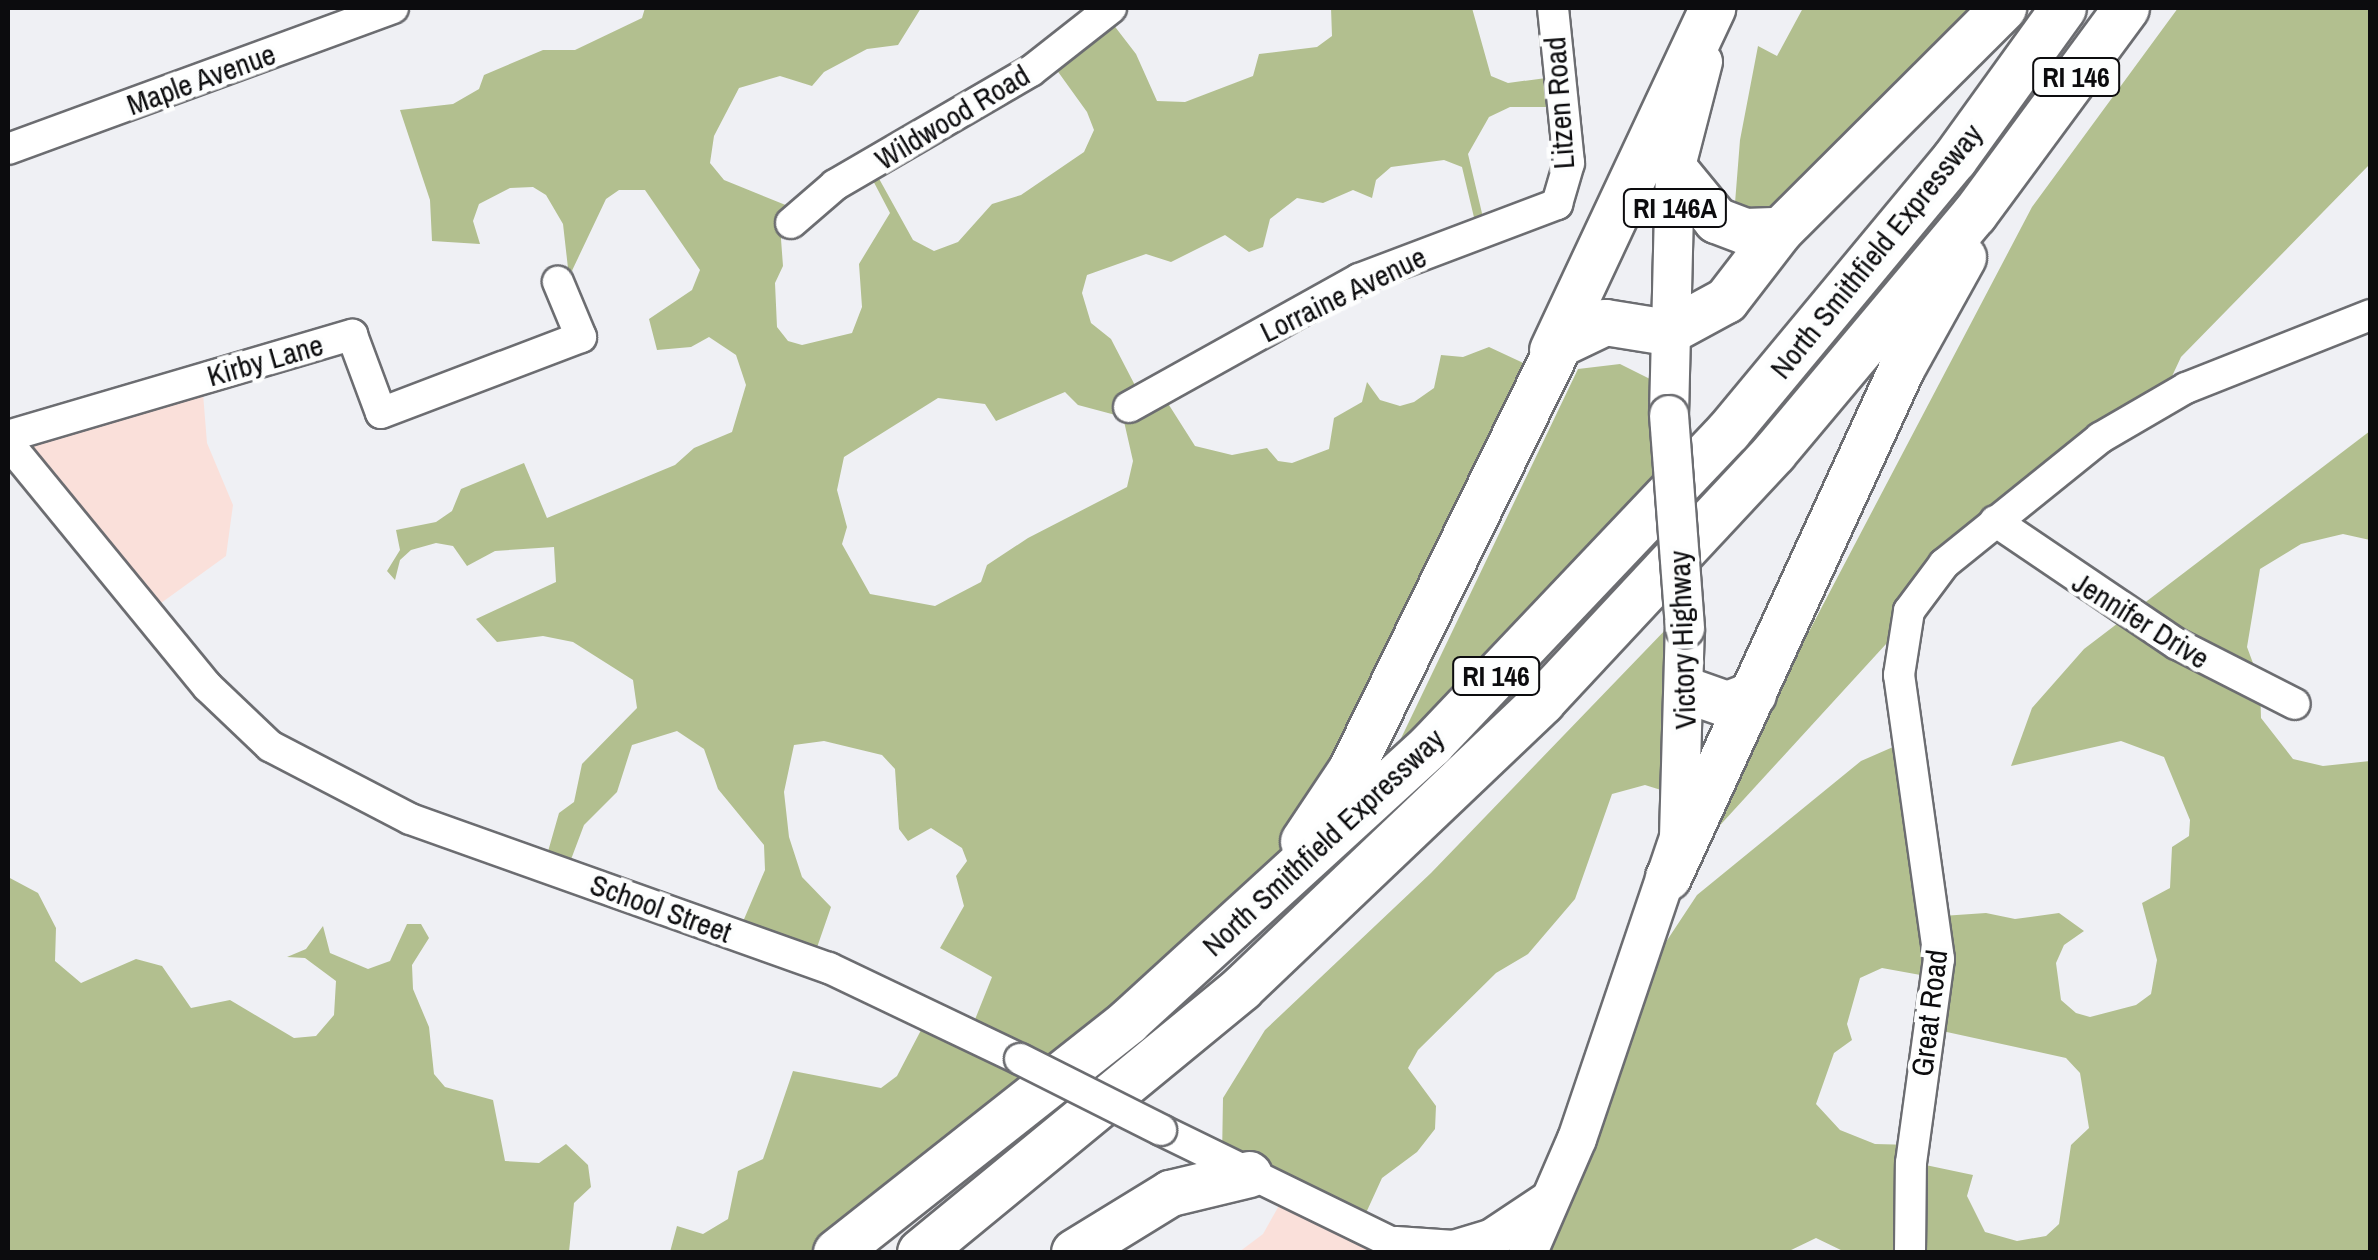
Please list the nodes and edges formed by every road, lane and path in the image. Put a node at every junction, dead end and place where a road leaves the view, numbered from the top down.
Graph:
1 (393, 8) edge
2 (1110, 8) edge
3 (1553, 8) edge
4 (1712, 8) edge
5 (1720, 8) edge
6 (2003, 8) edge
7 (2063, 8) edge
8 (2126, 8) edge
9 (2026, 146) junction
10 (8, 148) edge
11 (1675, 170) junction
12 (1561, 198) joint
13 (792, 223) dead end
14 (1780, 230) junction
15 (558, 282) dead end
16 (2370, 315) edge
17 (1667, 332) junction
18 (1544, 366) junction
19 (1129, 407) dead end
20 (8, 439) edge
21 (1994, 521) junction
22 (1688, 690) junction
23 (1752, 694) junction
24 (2295, 704) dead end
25 (1668, 878) junction
26 (1210, 949) junction
27 (1249, 1174) junction
28 (1545, 1202) junction
29 (1404, 1249) edge
30 (836, 1252) edge
31 (920, 1252) edge
32 (1074, 1252) edge
33 (1528, 1252) edge
34 (1910, 1252) edge

1 - 10 street, Maple Avenue
2 - 13 street, Wildwood Road
3 - 12 street, Litzen Road
4 - 18 highway
5 - 11 main road, Victory Highway / RI 146A
6 - 14 highway
7 - 26 highway, North Smithfield Expressway / RI 146
8 - 9 highway, North Smithfield Expressway / RI 146
9 - 23 highway
9 - 31 highway, North Smithfield Expressway / RI 146
11 - 14 highway
11 - 17 main road, Victory Highway / RI 146A
12 - 19 street, Lorraine Avenue
14 - 17 highway
15 - 20 street, Kirby Lane
16 - 21 street, Great Road
17 - 18 highway
17 - 22 main road, Victory Highway / RI 146A, bridge
18 - 26 highway
20 - 27 street, School Street, bridge
21 - 24 street, Jennifer Drive
21 - 34 street, Great Road
22 - 23 highway
22 - 25 main road, Victory Highway / RI 146A
23 - 25 highway
25 - 28 main road, Victory Highway / RI 146A
26 - 30 highway, North Smithfield Expressway / RI 146
27 - 29 street, School Street
27 - 32 highway
28 - 29 main road
28 - 33 main road, Victory Highway / RI 146A

